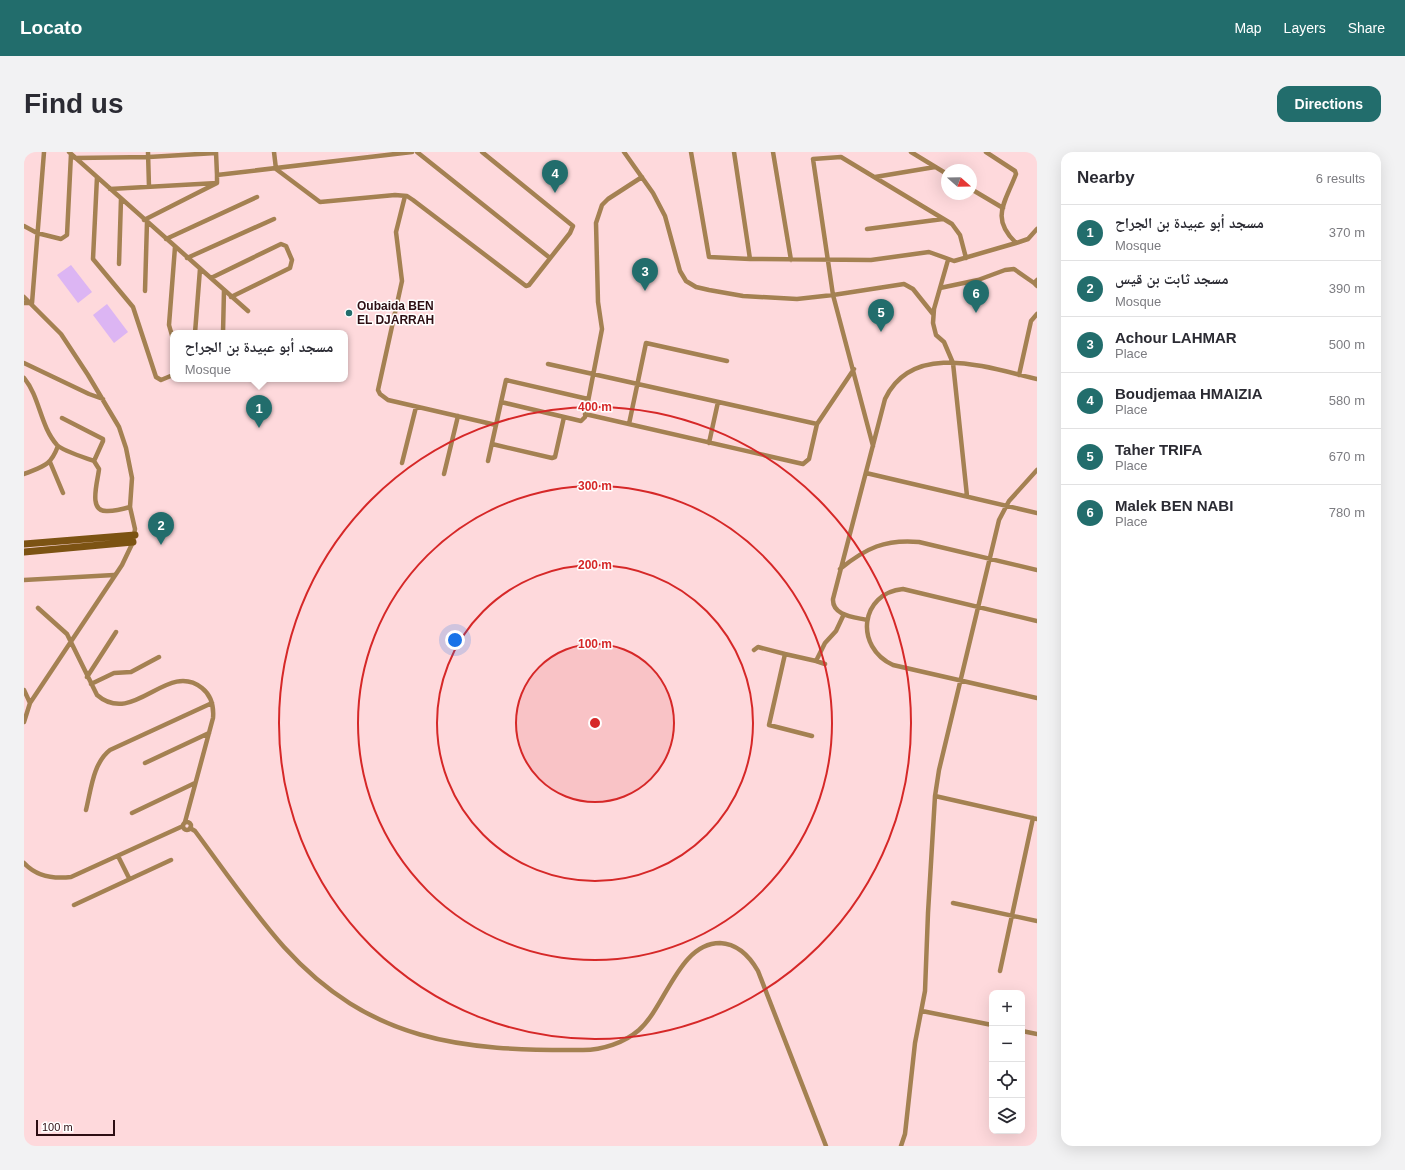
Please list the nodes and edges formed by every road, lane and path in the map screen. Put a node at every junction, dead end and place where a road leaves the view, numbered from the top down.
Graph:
1 (44, 152) edge
2 (216, 152) edge
3 (274, 152) edge
4 (412, 152) edge
5 (417, 152) edge
6 (482, 152) edge
7 (624, 152) edge
8 (691, 152) edge
9 (734, 152) edge
10 (773, 152) edge
11 (911, 152) edge
12 (986, 152) edge
13 (70, 153) edge
14 (148, 154) edge
15 (75, 158) junction
16 (935, 167) junction
17 (276, 169) junction
18 (941, 170) edge
19 (218, 175) junction
20 (97, 177) junction
21 (642, 177) junction
22 (874, 177) junction
23 (217, 183) junction
24 (149, 187) junction
25 (110, 189) junction
26 (977, 193) edge
27 (405, 196) junction
28 (257, 197) dead end
29 (121, 199) junction
30 (1003, 208) junction
31 (274, 219) dead end
32 (943, 219) junction
33 (146, 221) junction
34 (24, 226) edge
35 (1037, 228) edge
36 (868, 229) dead end
37 (38, 233) junction
38 (166, 239) junction
39 (1016, 243) junction
40 (174, 247) junction
41 (188, 258) junction
42 (550, 258) junction
43 (966, 258) junction
44 (750, 259) junction
45 (791, 260) junction
46 (948, 260) junction
47 (828, 261) junction
48 (119, 264) dead end
49 (200, 269) junction
50 (211, 278) junction
51 (1036, 283) edge
52 (940, 288) junction
53 (224, 290) junction
54 (145, 291) dead end
55 (833, 295) junction
56 (24, 297) edge
57 (232, 297) junction
58 (24, 303) edge
59 (32, 303) junction
60 (248, 311) dead end
61 (933, 314) junction
62 (1037, 314) edge
63 (170, 330) edge
64 (195, 330) edge
65 (223, 330) edge
66 (727, 361) dead end
67 (24, 363) edge
68 (953, 363) junction
69 (548, 364) dead end
70 (854, 370) junction
71 (594, 374) junction
72 (1019, 375) junction
73 (170, 376) edge
74 (24, 378) edge
75 (1037, 379) edge
76 (637, 384) junction
77 (94, 385) junction
78 (89, 394) junction
79 (588, 399) junction
80 (103, 400) junction
81 (501, 402) junction
82 (718, 402) junction
83 (416, 406) junction
84 (585, 414) junction
85 (458, 416) junction
86 (564, 417) junction
87 (62, 418) dead end
88 (629, 424) junction
89 (817, 424) junction
90 (496, 425) junction
91 (709, 442) junction
92 (492, 444) junction
93 (58, 446) junction
94 (873, 446) junction
95 (94, 461) junction
96 (488, 461) dead end
97 (50, 462) junction
98 (402, 463) dead end
99 (1037, 470) edge
100 (866, 473) junction
101 (24, 474) edge
102 (444, 474) dead end
103 (63, 493) dead end
104 (967, 496) junction
105 (1006, 506) junction
106 (130, 507) junction
107 (1037, 513) edge
108 (135, 535) junction
109 (133, 542) junction
110 (24, 544) edge
111 (24, 552) edge
112 (990, 558) junction
113 (840, 569) junction
114 (1037, 570) edge
115 (114, 575) junction
116 (24, 580) edge
117 (38, 608) dead end
118 (978, 608) junction
119 (844, 614) junction
120 (867, 620) junction
121 (1037, 621) edge
122 (116, 632) dead end
123 (71, 641) junction
124 (754, 650) dead end
125 (785, 654) junction
126 (159, 657) dead end
127 (816, 661) junction
128 (825, 664) dead end
129 (87, 677) junction
130 (961, 682) junction
131 (91, 684) junction
132 (24, 690) edge
133 (1037, 698) edge
134 (30, 703) junction
135 (212, 703) junction
136 (24, 722) edge
137 (209, 734) junction
138 (812, 736) dead end
139 (145, 763) dead end
140 (195, 783) junction
141 (935, 796) junction
142 (86, 810) dead end
143 (132, 813) dead end
144 (1035, 819) edge
145 (184, 824) junction
146 (118, 856) junction
147 (171, 860) dead end
148 (24, 863) edge
149 (129, 878) junction
150 (953, 903) dead end
151 (74, 905) dead end
152 (1012, 916) junction
153 (1037, 921) edge
154 (1000, 970) dead end
155 (922, 1011) junction
156 (989, 1024) edge
157 (1025, 1032) edge
158 (1037, 1034) edge
159 (826, 1146) edge
160 (901, 1146) edge

1 - 37 street
2 - 14 street
2 - 19 street
3 - 17 street
4 - 17 street
5 - 42 street
6 - 42 street
7 - 21 street
8 - 44 street
9 - 44 street
10 - 45 street
11 - 16 street
12 - 30 street
13 - 15 street
13 - 37 street
14 - 15 street
14 - 24 street
15 - 20 street
16 - 18 street
16 - 22 street
17 - 19 street
17 - 27 street
19 - 23 street
20 - 25 street
20 - 73 street
21 - 55 street
21 - 71 street
22 - 32 street
22 - 47 street
23 - 24 street
23 - 33 street
24 - 25 street
25 - 29 street
26 - 30 street
27 - 42 street
27 - 83 street
28 - 38 street
29 - 33 street
29 - 48 street
30 - 39 street
31 - 41 street
32 - 36 street
32 - 43 street
33 - 38 street
33 - 54 street
34 - 37 street
35 - 39 street
37 - 59 street
38 - 40 street
39 - 43 street
40 - 41 street
40 - 63 street
41 - 49 street
43 - 46 street
44 - 45 street
45 - 47 street
46 - 47 street
46 - 52 street
47 - 55 street
49 - 50 street
49 - 64 street
50 - 53 street
50 - 57 street
51 - 52 street
52 - 61 street
53 - 57 street
53 - 65 street
55 - 61 street
55 - 70 street
56 - 59 street
57 - 60 street
58 - 59 street
59 - 77 street
61 - 68 street
62 - 72 street
66 - 76 street
67 - 78 street
68 - 72 street
68 - 94 street
68 - 104 street
69 - 71 street
70 - 89 street
70 - 94 street
71 - 76 street
71 - 79 street
72 - 75 street
74 - 93 street
76 - 82 street
76 - 88 street
77 - 78 street
77 - 80 street
78 - 80 street
79 - 81 street
79 - 84 street
80 - 106 street
81 - 86 street
81 - 90 street
82 - 89 street
82 - 91 street
83 - 85 street
83 - 98 street
84 - 86 street
84 - 88 street
85 - 90 street
85 - 102 street
86 - 92 street
87 - 95 street
88 - 91 street
89 - 91 street
90 - 92 street
92 - 96 street
93 - 95 street
93 - 97 street
94 - 100 street
95 - 106 street
97 - 101 street
97 - 103 street
99 - 105 street
100 - 104 street
100 - 113 street
104 - 105 street
105 - 107 street
105 - 112 street
106 - 108 street
108 - 109 street
108 - 110 main road
109 - 111 main road
109 - 115 street
112 - 113 street
112 - 114 street
112 - 118 street
113 - 119 street
115 - 116 street
115 - 123 street
117 - 123 street
118 - 120 street
118 - 121 street
118 - 130 street
119 - 120 street
119 - 127 street
120 - 130 street
122 - 129 street
123 - 129 street
123 - 134 street
124 - 125 street
125 - 127 street
125 - 138 street
126 - 131 street
127 - 128 street
129 - 131 street
130 - 133 street
130 - 141 street
131 - 135 street
132 - 134 street
134 - 136 street
135 - 137 street
135 - 142 street
137 - 139 street
137 - 140 street
140 - 143 street
140 - 145 street
141 - 144 street
141 - 155 street
144 - 152 street
145 - 146 street
145 - 159 street
146 - 148 street
146 - 149 street
147 - 149 street
149 - 151 street
150 - 152 street
152 - 153 street
152 - 154 street
155 - 156 street
155 - 160 street
157 - 158 street

